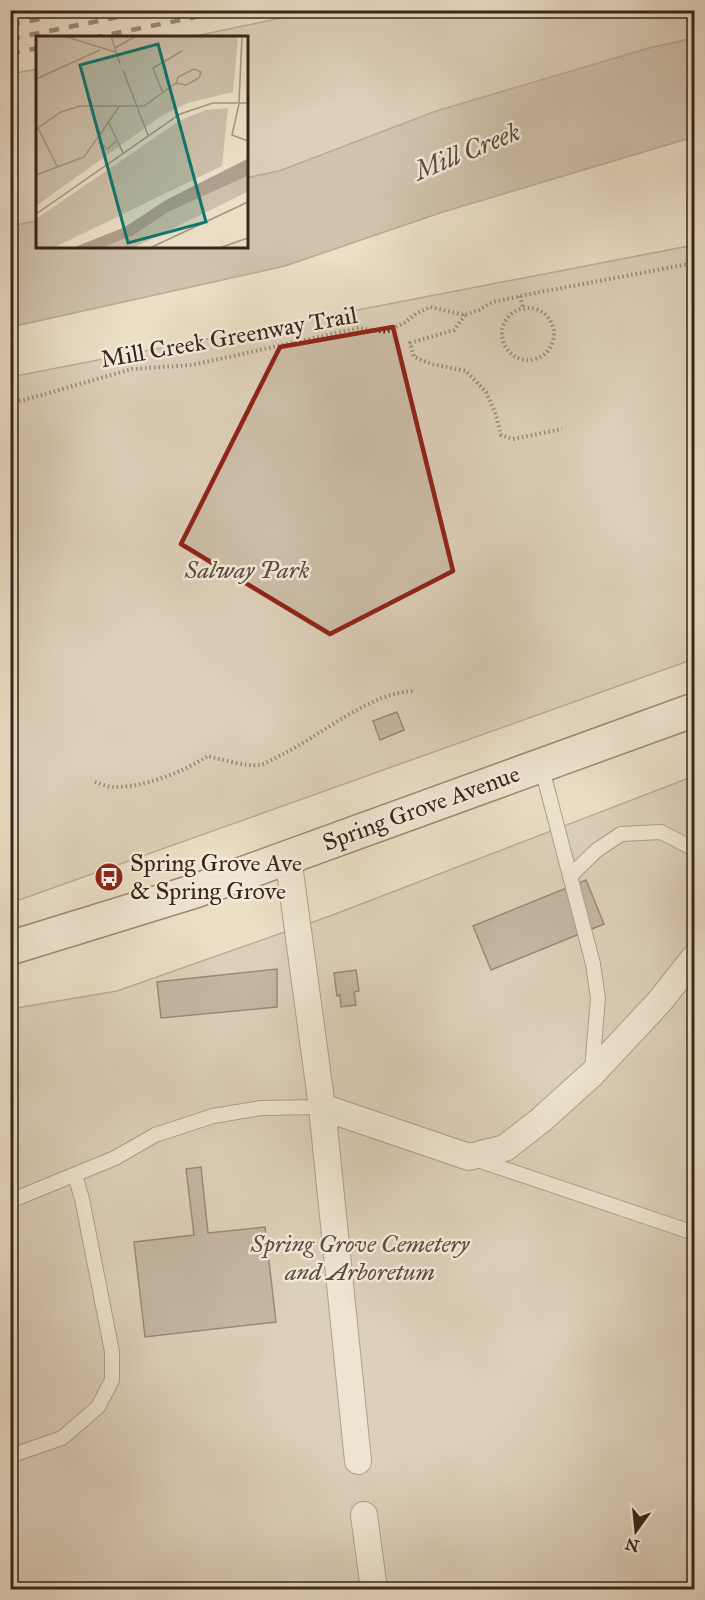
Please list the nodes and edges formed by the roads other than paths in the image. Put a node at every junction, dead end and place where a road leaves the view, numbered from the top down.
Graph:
1 (694, 710) edge
2 (541, 765) junction
3 (694, 849) edge
4 (288, 857) junction
5 (571, 875) junction
6 (10, 948) edge
7 (694, 958) edge
8 (592, 1074) junction
9 (322, 1107) junction
10 (469, 1157) junction
11 (75, 1175) junction
12 (10, 1201) edge
13 (694, 1233) edge
14 (10, 1456) edge
15 (358, 1461) tunnel mouth
16 (364, 1515) tunnel mouth
17 (374, 1590) edge

1 - 2 main road, Spring Grove Avenue
2 - 4 main road, Spring Grove Avenue
2 - 5 lane
3 - 5 lane
4 - 6 main road, Spring Grove Avenue
4 - 9 street
5 - 8 lane
7 - 8 street
8 - 10 street
9 - 10 street
9 - 11 lane
9 - 15 street
10 - 13 lane
11 - 12 lane
11 - 14 lane
16 - 17 street

